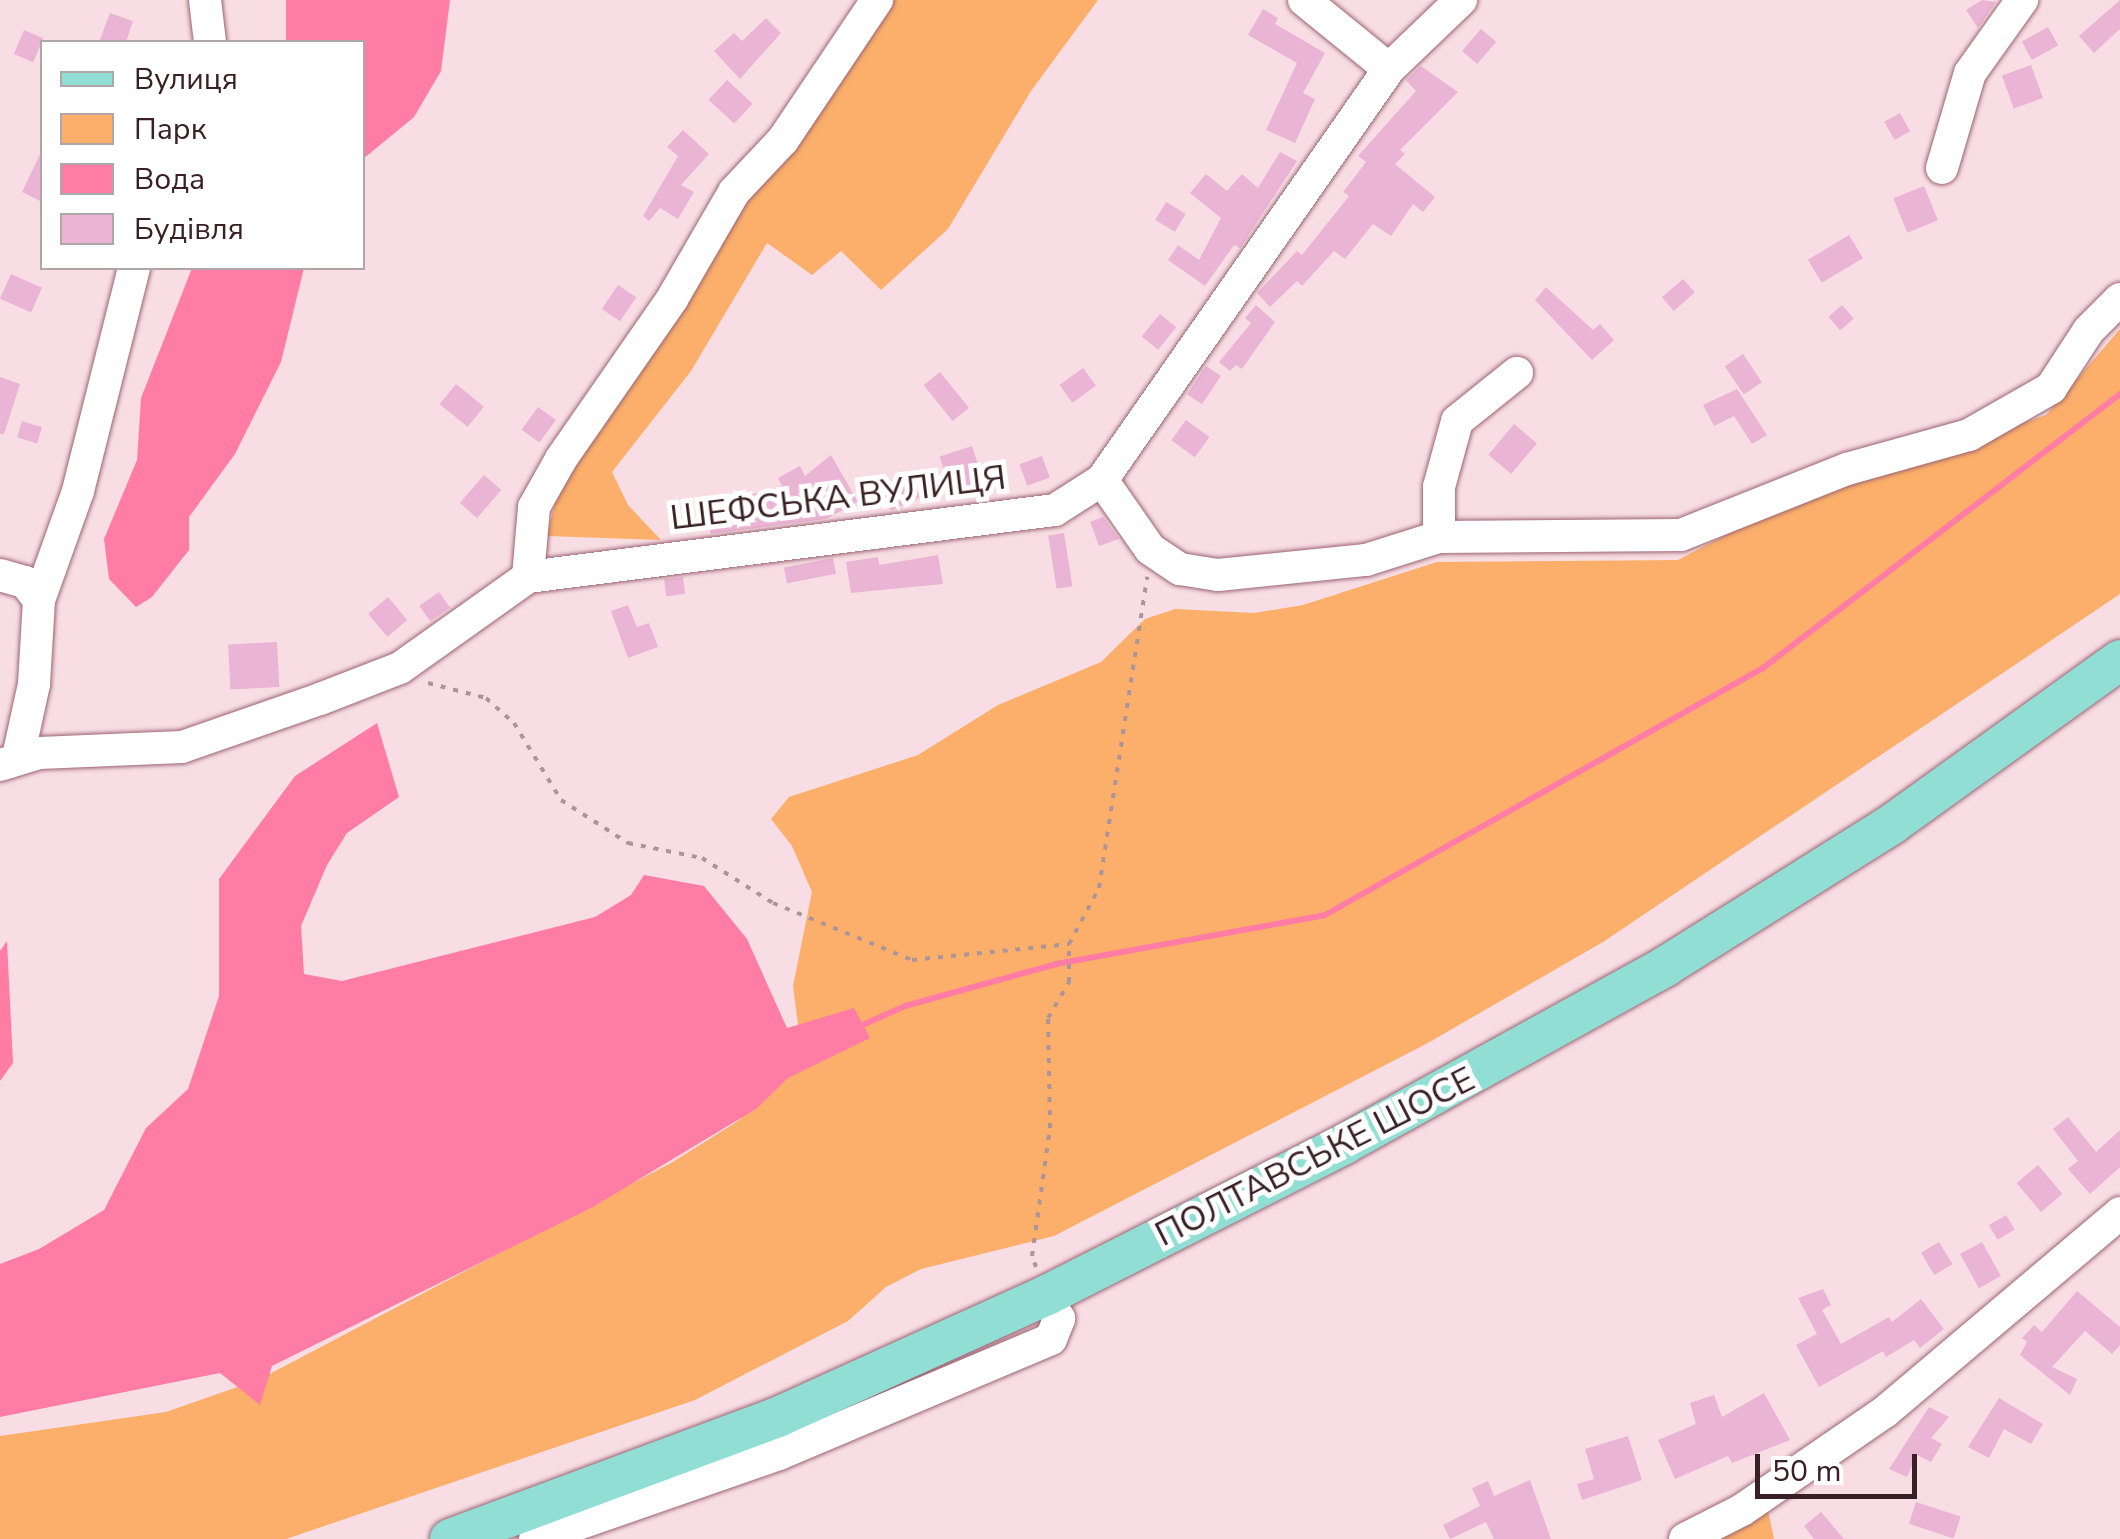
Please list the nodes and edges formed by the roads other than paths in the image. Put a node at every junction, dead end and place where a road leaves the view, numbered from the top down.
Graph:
1 (205, 0) edge
2 (877, 0) edge
3 (1304, 0) edge
4 (1461, 0) edge
5 (2022, 0) edge
6 (210, 40) edge
7 (1389, 69) junction
8 (1942, 168) dead end
9 (133, 270) edge
10 (2120, 299) edge
11 (1517, 373) dead end
12 (1102, 480) junction
13 (1439, 537) junction
14 (0, 575) edge
15 (528, 577) junction
16 (39, 600) junction
17 (2120, 660) edge
18 (9, 761) edge
19 (2120, 1213) edge
20 (1047, 1295) junction
21 (450, 1539) edge
22 (534, 1539) edge
23 (1686, 1539) edge

1 - 6 street
2 - 15 street
3 - 7 street
4 - 7 street, ШЕФСЬКА ВУЛИЦЯ
5 - 8 street
7 - 12 street, ШЕФСЬКА ВУЛИЦЯ
9 - 16 street
10 - 13 street
11 - 13 street
12 - 13 street
12 - 15 street, ШЕФСЬКА ВУЛИЦЯ
14 - 16 street
15 - 18 street, ШЕФСЬКА ВУЛИЦЯ
16 - 18 street
17 - 20 main road, ПОЛТАВСЬКЕ ШОСЕ
19 - 23 street
20 - 21 main road, ПОЛТАВСЬКЕ ШОСЕ
20 - 22 street

